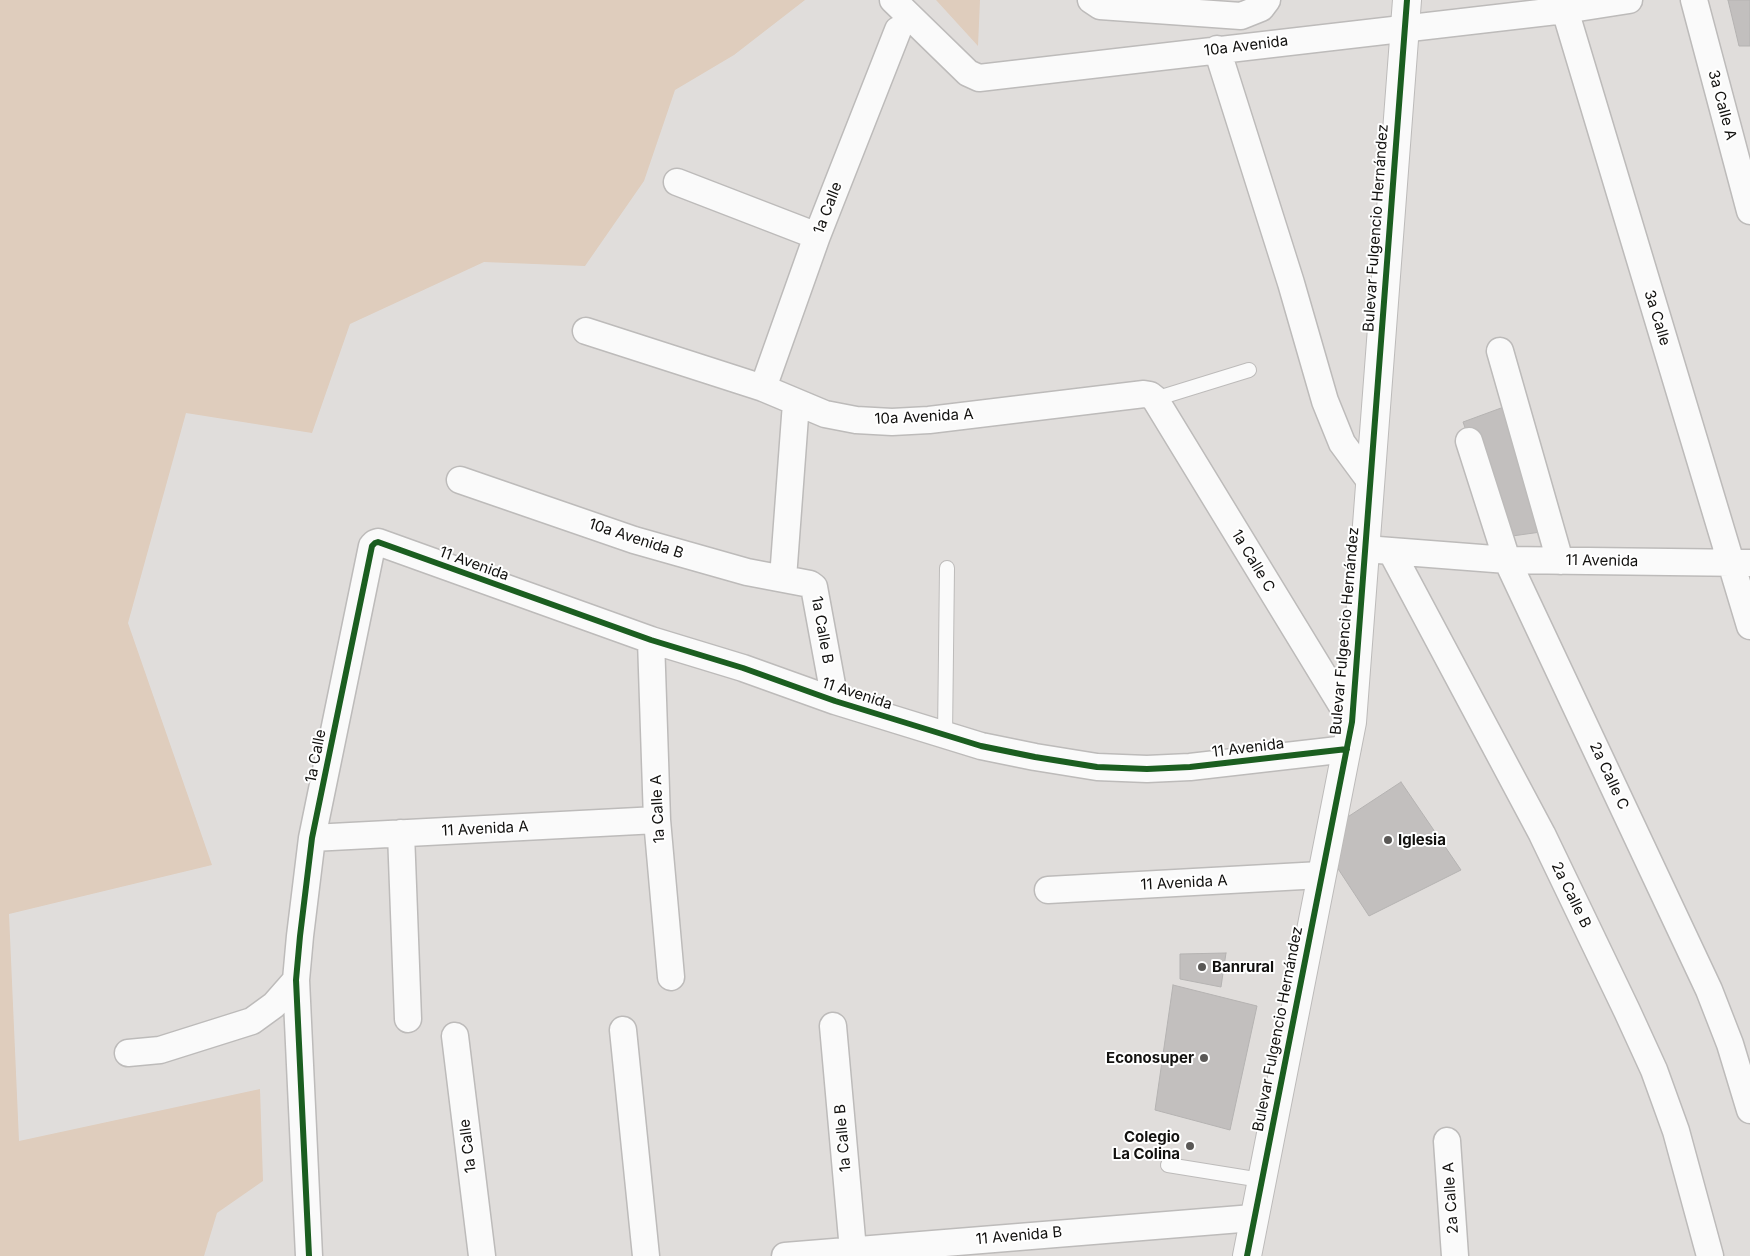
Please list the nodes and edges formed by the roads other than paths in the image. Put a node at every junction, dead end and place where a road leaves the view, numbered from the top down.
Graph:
1 (893, 0) edge
2 (1091, 0) edge
3 (1267, 0) edge
4 (1407, 0) edge
5 (1629, 0) edge
6 (1694, 0) edge
7 (1565, 10) junction
8 (1404, 28) junction
9 (898, 30) dead end
10 (1217, 50) junction
11 (677, 182) dead end
12 (1750, 211) edge
13 (817, 236) junction
14 (586, 331) dead end
15 (1500, 351) dead end
16 (1248, 370) dead end
17 (763, 388) junction
18 (1155, 399) junction
19 (796, 403) junction
20 (1469, 441) dead end
21 (460, 480) dead end
22 (1370, 481) junction
23 (378, 542) joint
24 (1378, 550) junction
25 (1507, 560) junction
26 (1560, 561) junction
27 (1740, 563) edge
28 (947, 568) dead end
29 (783, 578) junction
30 (814, 587) joint
31 (1750, 626) edge
32 (651, 640) junction
33 (835, 701) junction
34 (1352, 722) junction
35 (945, 736) junction
36 (1347, 749) junction
37 (657, 820) junction
38 (401, 834) junction
39 (312, 838) junction
40 (1321, 875) junction
41 (1048, 890) dead end
42 (671, 977) dead end
43 (296, 980) junction
44 (408, 1018) dead end
45 (832, 1026) dead end
46 (622, 1030) dead end
47 (455, 1036) dead end
48 (128, 1053) dead end
49 (1750, 1110) edge
50 (1447, 1141) dead end
51 (1168, 1165) dead end
52 (1261, 1180) junction
53 (1253, 1218) junction
54 (853, 1250) junction
55 (309, 1256) edge
56 (482, 1256) edge
57 (646, 1256) edge
58 (786, 1256) edge
59 (1247, 1256) edge
60 (1455, 1256) edge
61 (1710, 1256) edge

1 - 10 street, 10a Avenida
2 - 3 street
4 - 8 street, Bulevar Fulgencio Hernández
5 - 7 street, 10a Avenida
6 - 12 street, 3a Calle A
7 - 8 street, 10a Avenida
7 - 27 street, 3a Calle
8 - 10 street, 10a Avenida
8 - 22 street, Bulevar Fulgencio Hernández
9 - 13 street, 1a Calle
10 - 22 street
11 - 13 street
13 - 17 street, 1a Calle
14 - 17 street, 10a Avenida A
15 - 26 street
16 - 18 lane
17 - 19 street, 10a Avenida A
18 - 19 street, 10a Avenida A
18 - 34 street, 1a Calle C
19 - 29 street
20 - 25 street, 2a Calle C
21 - 29 street, 10a Avenida B
22 - 24 street, Bulevar Fulgencio Hernández
23 - 32 street, 11 Avenida
23 - 39 street, 1a Calle
24 - 25 street, 11 Avenida
24 - 34 street, Bulevar Fulgencio Hernández
24 - 61 street, 2a Calle B
25 - 26 street, 11 Avenida
25 - 49 street, 2a Calle C
26 - 27 street, 11 Avenida
27 - 31 street, 3a Calle
28 - 35 lane
29 - 30 street, 10a Avenida B
30 - 33 street, 1a Calle B
32 - 33 street, 11 Avenida
32 - 37 street, 1a Calle A
33 - 35 street, 11 Avenida
34 - 36 street, Bulevar Fulgencio Hernández
35 - 36 street, 11 Avenida
36 - 40 street, Bulevar Fulgencio Hernández
37 - 38 street, 11 Avenida A
37 - 42 street, 1a Calle A
38 - 39 street, 11 Avenida A
38 - 44 street
39 - 43 street, 1a Calle
40 - 41 street, 11 Avenida A
40 - 52 street, Bulevar Fulgencio Hernández
43 - 48 street
43 - 55 street, 1a Calle
45 - 54 street, 1a Calle B
46 - 57 street
47 - 56 street, 1a Calle
50 - 60 street, 2a Calle A
51 - 52 lane
52 - 53 street, Bulevar Fulgencio Hernández
53 - 54 street, 11 Avenida B
53 - 59 street, Bulevar Fulgencio Hernández
54 - 58 street, 11 Avenida B

